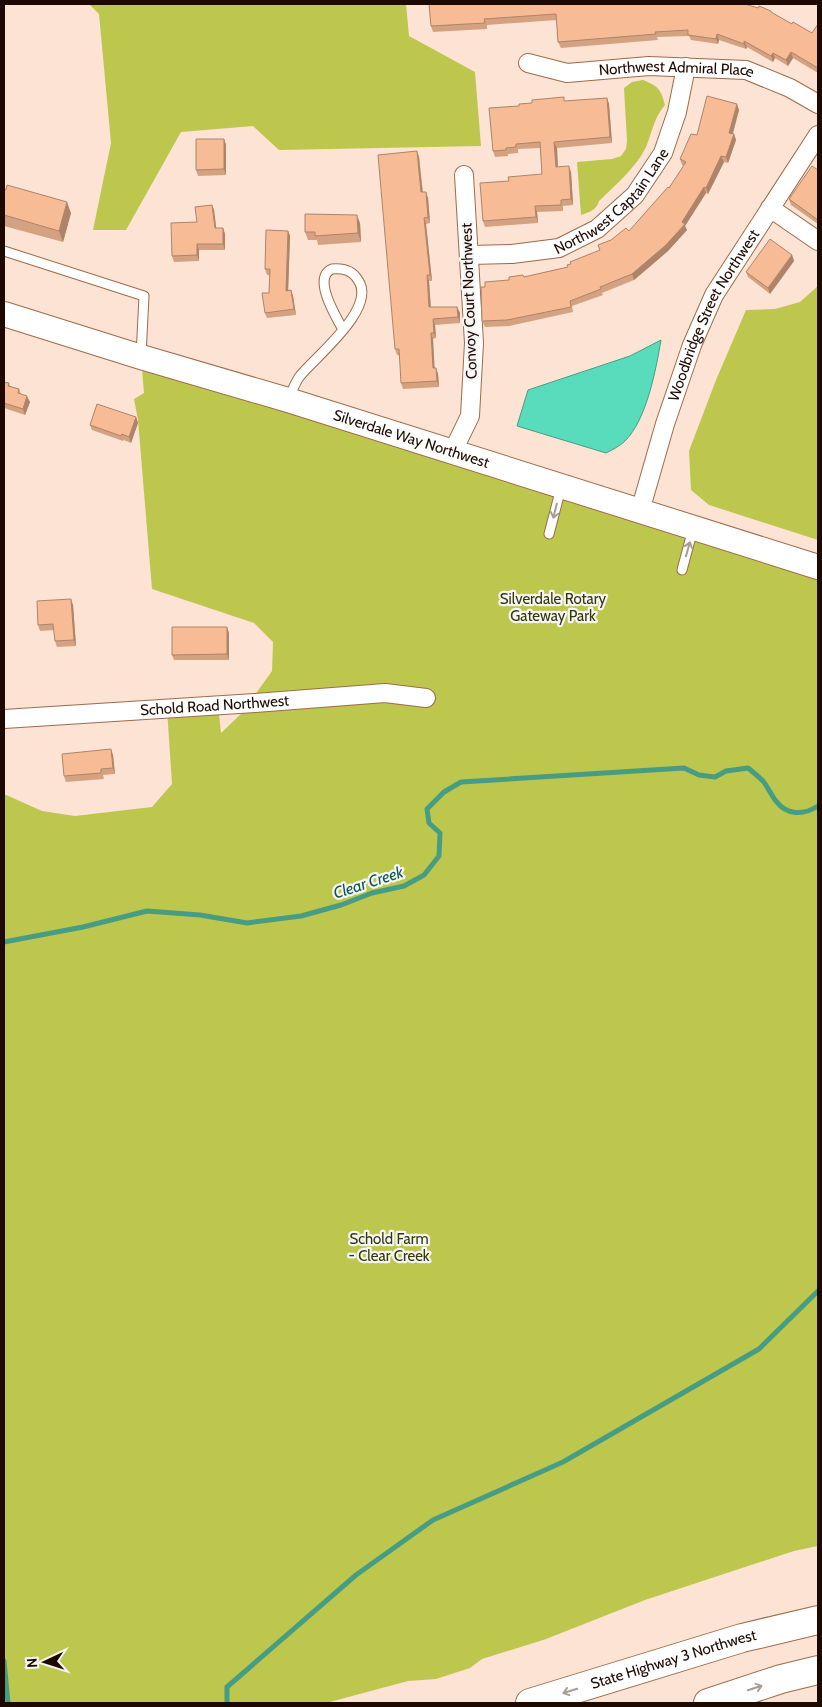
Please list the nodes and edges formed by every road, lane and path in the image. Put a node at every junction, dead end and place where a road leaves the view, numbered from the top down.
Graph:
1 (528, 63) dead end
2 (686, 67) junction
3 (818, 104) edge
4 (818, 135) edge
5 (464, 175) dead end
6 (770, 208) junction
7 (818, 241) edge
8 (4, 251) edge
9 (470, 255) junction
10 (4, 314) edge
11 (343, 330) junction
12 (141, 357) junction
13 (288, 400) junction
14 (452, 453) junction
15 (561, 487) junction
16 (640, 511) junction
17 (693, 529) junction
18 (549, 534) dead end
19 (818, 567) edge
20 (682, 570) dead end
21 (426, 698) dead end
22 (4, 719) edge
23 (818, 1620) edge
24 (818, 1670) edge
25 (530, 1703) edge
26 (708, 1703) edge

1 - 2 street, Northwest Admiral Place
2 - 3 street, Northwest Admiral Place
2 - 9 street, Northwest Captain Lane
4 - 6 street, Woodbridge Street Northwest
5 - 9 street, Convoy Court Northwest
6 - 7 street
6 - 16 street, Woodbridge Street Northwest
8 - 12 lane
9 - 14 street, Convoy Court Northwest
10 - 12 main road, Silverdale Way Northwest
11 - 11 lane
11 - 13 lane
12 - 13 main road, Silverdale Way Northwest
13 - 14 main road, Silverdale Way Northwest
14 - 15 main road, Silverdale Way Northwest
15 - 16 main road, Silverdale Way Northwest
15 -> 18 lane
16 - 17 main road, Silverdale Way Northwest
17 - 19 main road, Silverdale Way Northwest
20 -> 17 lane
21 - 22 street, Schold Road Northwest
23 -> 25 highway, State Highway 3 Northwest
26 -> 24 highway

